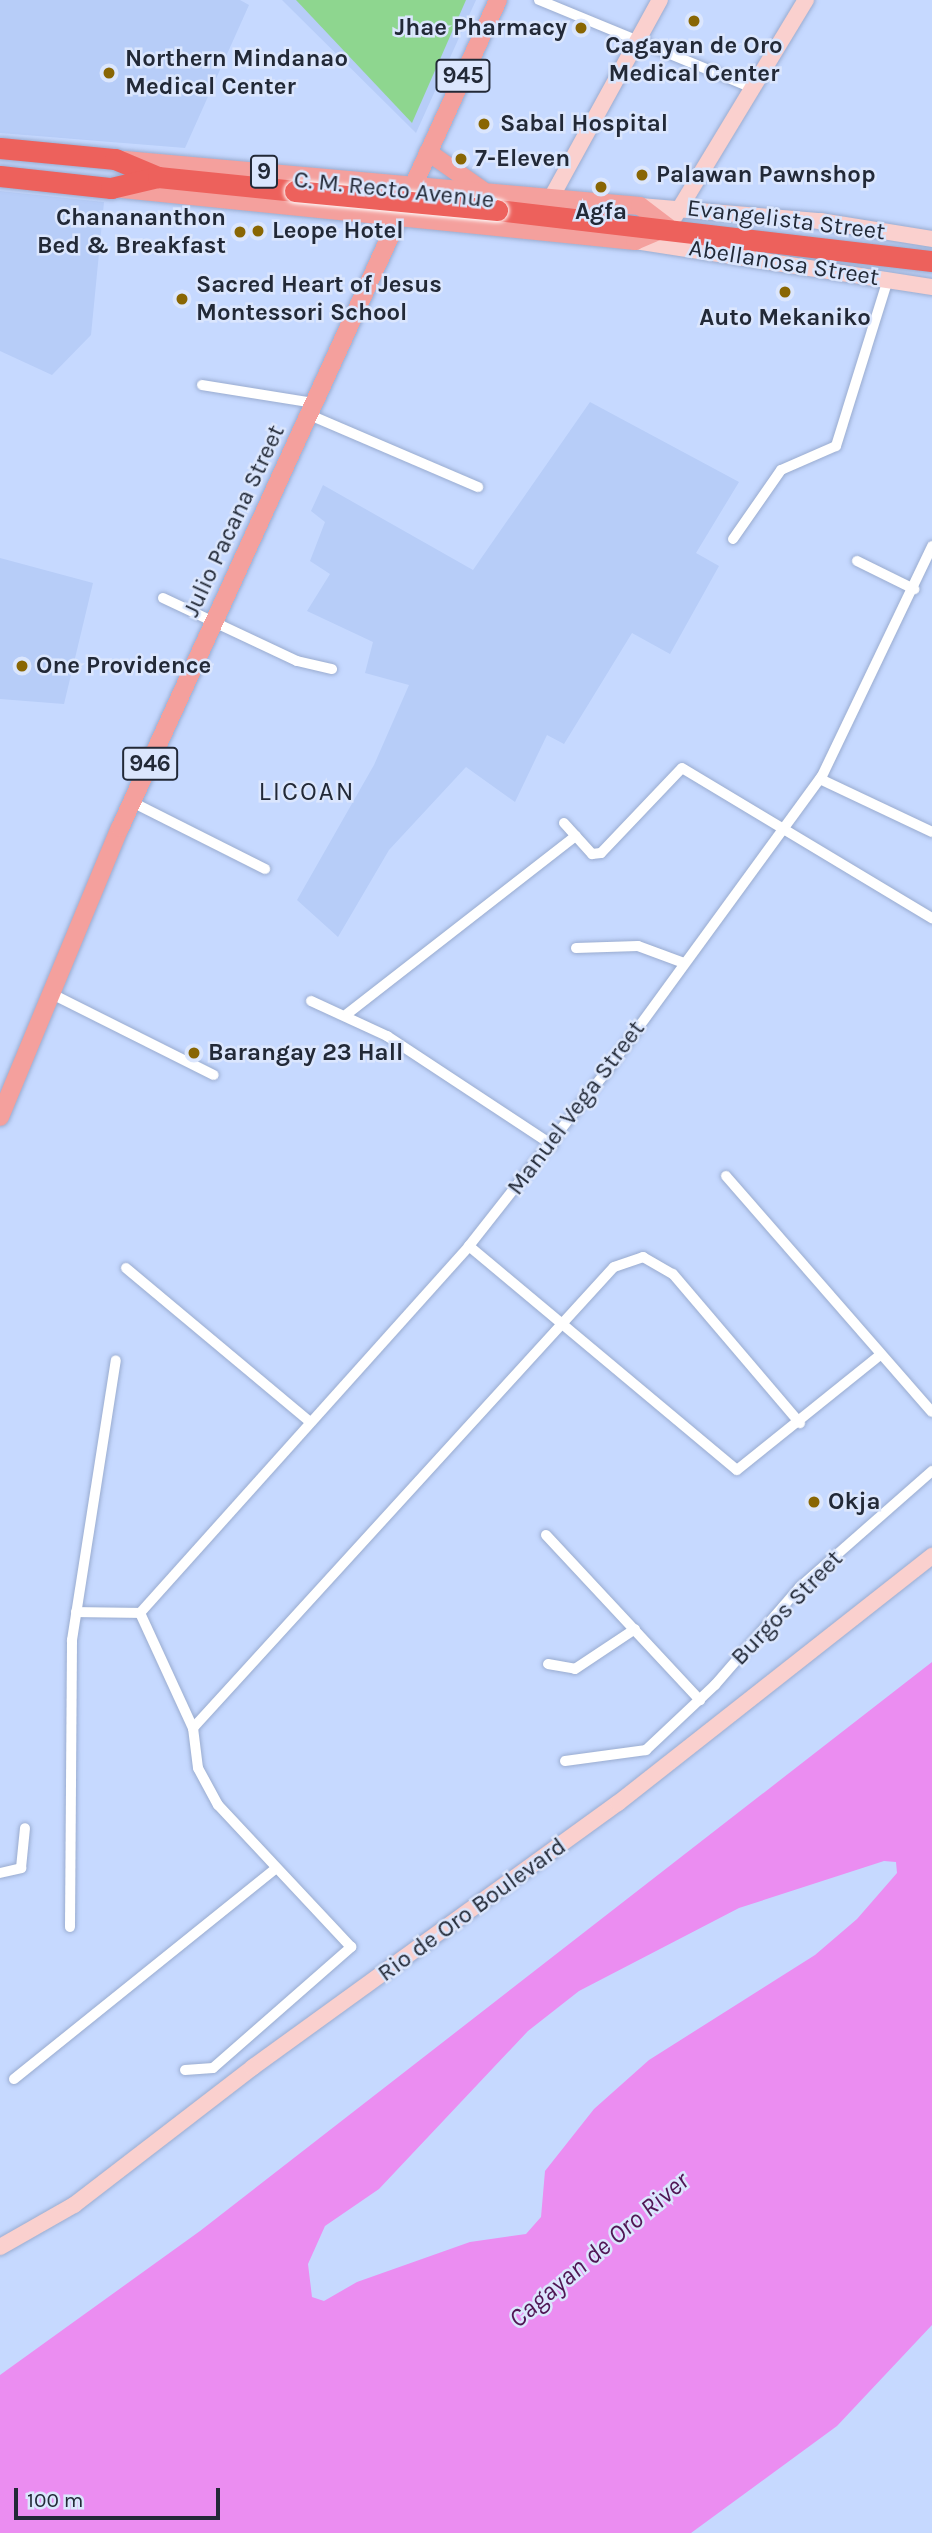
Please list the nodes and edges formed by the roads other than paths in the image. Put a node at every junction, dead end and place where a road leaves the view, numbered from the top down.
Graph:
1 (498, 0) edge
2 (539, 0) edge
3 (660, 0) edge
4 (806, 0) edge
5 (638, 41) junction
6 (750, 87) junction
7 (0, 148) edge
8 (428, 152) junction
9 (115, 159) junction
10 (0, 176) edge
11 (158, 177) junction
12 (412, 186) junction
13 (111, 188) junction
14 (551, 198) junction
15 (492, 201) junction
16 (640, 206) junction
17 (679, 208) junction
18 (398, 217) junction
19 (668, 227) junction
20 (932, 239) edge
21 (635, 241) junction
22 (932, 261) edge
23 (888, 279) junction
24 (932, 287) edge
25 (202, 385) dead end
26 (312, 409) junction
27 (478, 487) dead end
28 (733, 540) dead end
29 (932, 546) edge
30 (858, 561) dead end
31 (914, 589) junction
32 (163, 598) dead end
33 (214, 621) junction
34 (332, 669) dead end
35 (820, 779) junction
36 (132, 802) junction
37 (564, 823) dead end
38 (786, 829) junction
39 (932, 831) edge
40 (576, 836) junction
41 (265, 869) dead end
42 (932, 918) edge
43 (576, 948) dead end
44 (684, 964) junction
45 (50, 993) junction
46 (311, 1000) dead end
47 (347, 1014) junction
48 (214, 1075) dead end
49 (0, 1117) edge
50 (552, 1145) junction
51 (726, 1176) dead end
52 (469, 1246) junction
53 (126, 1269) dead end
54 (565, 1327) junction
55 (879, 1356) junction
56 (116, 1360) dead end
57 (932, 1412) edge
58 (308, 1420) junction
59 (800, 1423) junction
60 (932, 1471) edge
61 (546, 1535) dead end
62 (932, 1556) edge
63 (76, 1612) junction
64 (140, 1613) junction
65 (635, 1629) junction
66 (548, 1664) dead end
67 (700, 1700) junction
68 (193, 1728) junction
69 (565, 1760) dead end
70 (25, 1828) dead end
71 (276, 1868) junction
72 (0, 1873) edge
73 (70, 1927) dead end
74 (185, 2070) dead end
75 (14, 2079) dead end
76 (0, 2247) edge

1 - 8 main road, 945
2 - 5 street
3 - 5 main road
4 - 6 main road
5 - 6 street
5 - 14 main road
6 - 17 main road
7 - 9 highway, C. M. Recto Avenue / 9
8 - 12 main road, 945
8 - 15 main road
9 - 11 highway, C. M. Recto Avenue / 9
9 - 12 main road, C. M. Recto Avenue / 9
10 - 13 highway, C. M. Recto Avenue / 9
11 - 13 highway, C. M. Recto Avenue / 9
11 - 15 highway, C. M. Recto Avenue / 9, bridge
12 - 15 main road, C. M. Recto Avenue / 9
12 - 18 main road, Julio Pacana Street
13 - 18 main road, C. M. Recto Avenue / 9
14 - 15 main road, C. M. Recto Avenue / 9
14 - 16 main road, C. M. Recto Avenue / 9
15 - 19 highway, C. M. Recto Avenue / 9
16 - 17 main road, Evangelista Street
16 - 19 main road, C. M. Recto Avenue / 9
17 - 19 main road
17 - 20 main road, Evangelista Street
18 - 21 main road, C. M. Recto Avenue / 9
18 - 26 main road, Julio Pacana Street / 946
19 - 21 main road, C. M. Recto Avenue / 9
19 - 22 highway, C. M. Recto Avenue / 9
21 - 23 main road, Abellanosa Street
23 - 24 main road, Abellanosa Street
23 - 28 street
25 - 26 street
26 - 27 street
26 - 33 main road, Julio Pacana Street / 946
29 - 31 street, Manuel Vega Street
30 - 31 street
31 - 35 street, Manuel Vega Street
32 - 33 street
33 - 34 street
33 - 36 main road, Julio Pacana Street / 946
35 - 38 street, Manuel Vega Street
35 - 39 street
36 - 41 street
36 - 45 main road, Julio Pacana Street / 946
37 - 40 street
38 - 40 street
38 - 42 street
38 - 44 street, Manuel Vega Street
40 - 47 street
43 - 44 street
44 - 50 street, Manuel Vega Street
45 - 48 street
45 - 49 main road, Julio Pacana Street / 946
46 - 47 street
47 - 50 street
50 - 52 street, Manuel Vega Street
51 - 55 street
52 - 54 street
52 - 58 street, Manuel Vega Street
53 - 58 street
54 - 59 street
54 - 59 street
54 - 68 street
55 - 57 street
55 - 59 street
56 - 63 street
58 - 64 street, Manuel Vega Street
60 - 67 street, Burgos Street
61 - 65 street
62 - 76 main road, Rio de Oro Boulevard
63 - 64 street
63 - 73 street
64 - 68 street
65 - 66 street
65 - 67 street
67 - 69 street, Burgos Street
68 - 71 street
70 - 72 street
71 - 74 street
71 - 75 street

